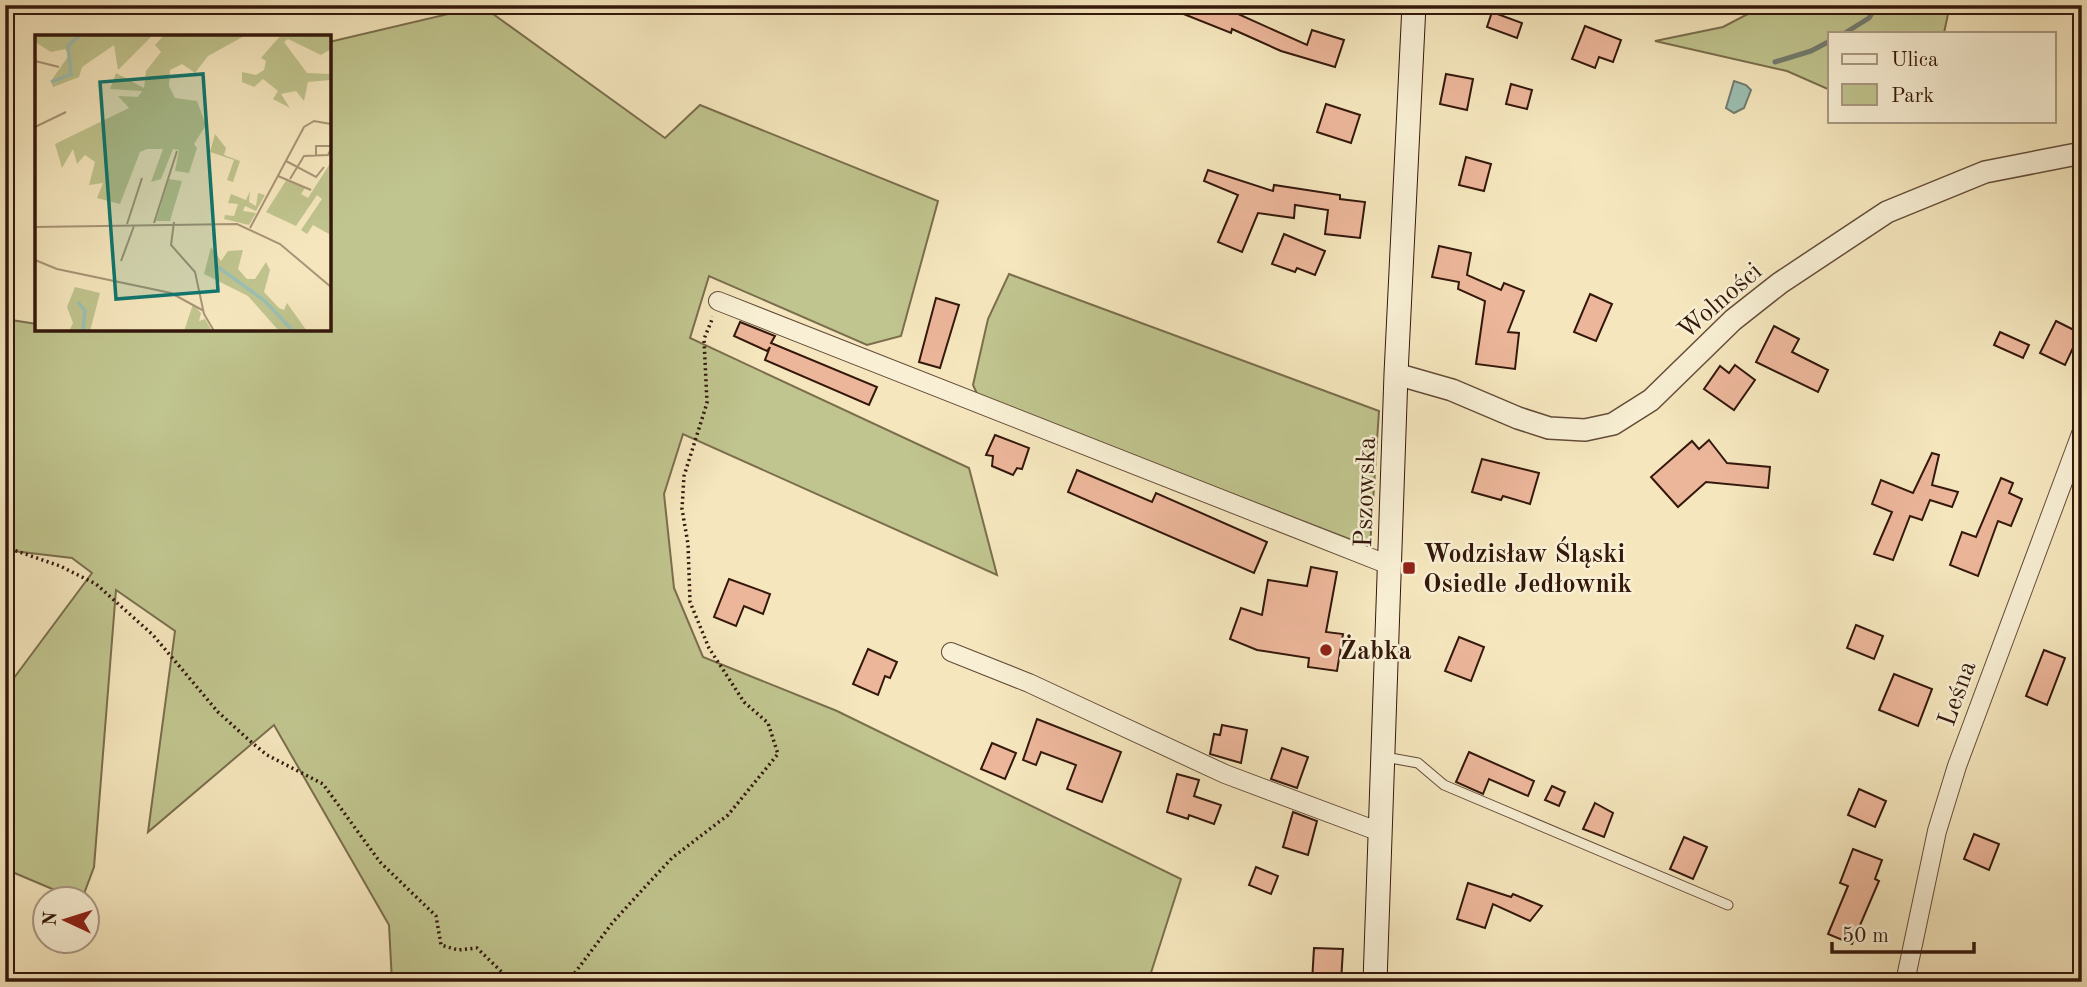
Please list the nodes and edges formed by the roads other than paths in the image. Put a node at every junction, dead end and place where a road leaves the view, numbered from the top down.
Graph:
1 (1414, 5) edge
2 (2082, 153) edge
3 (718, 302) road end
4 (1396, 374) junction
5 (2082, 430) edge
6 (1389, 565) junction
7 (951, 652) dead end
8 (1383, 756) junction
9 (1380, 832) junction
10 (1728, 905) dead end
11 (1375, 982) edge
12 (1905, 982) edge

1 - 4 main road, Pszowska
2 - 4 street, Wolności
3 - 6 street
4 - 6 main road, Pszowska
5 - 12 street, Leśna
6 - 8 main road, Pszowska
7 - 9 street
8 - 9 main road, Pszowska
8 - 10 lane
9 - 11 main road, Pszowska

